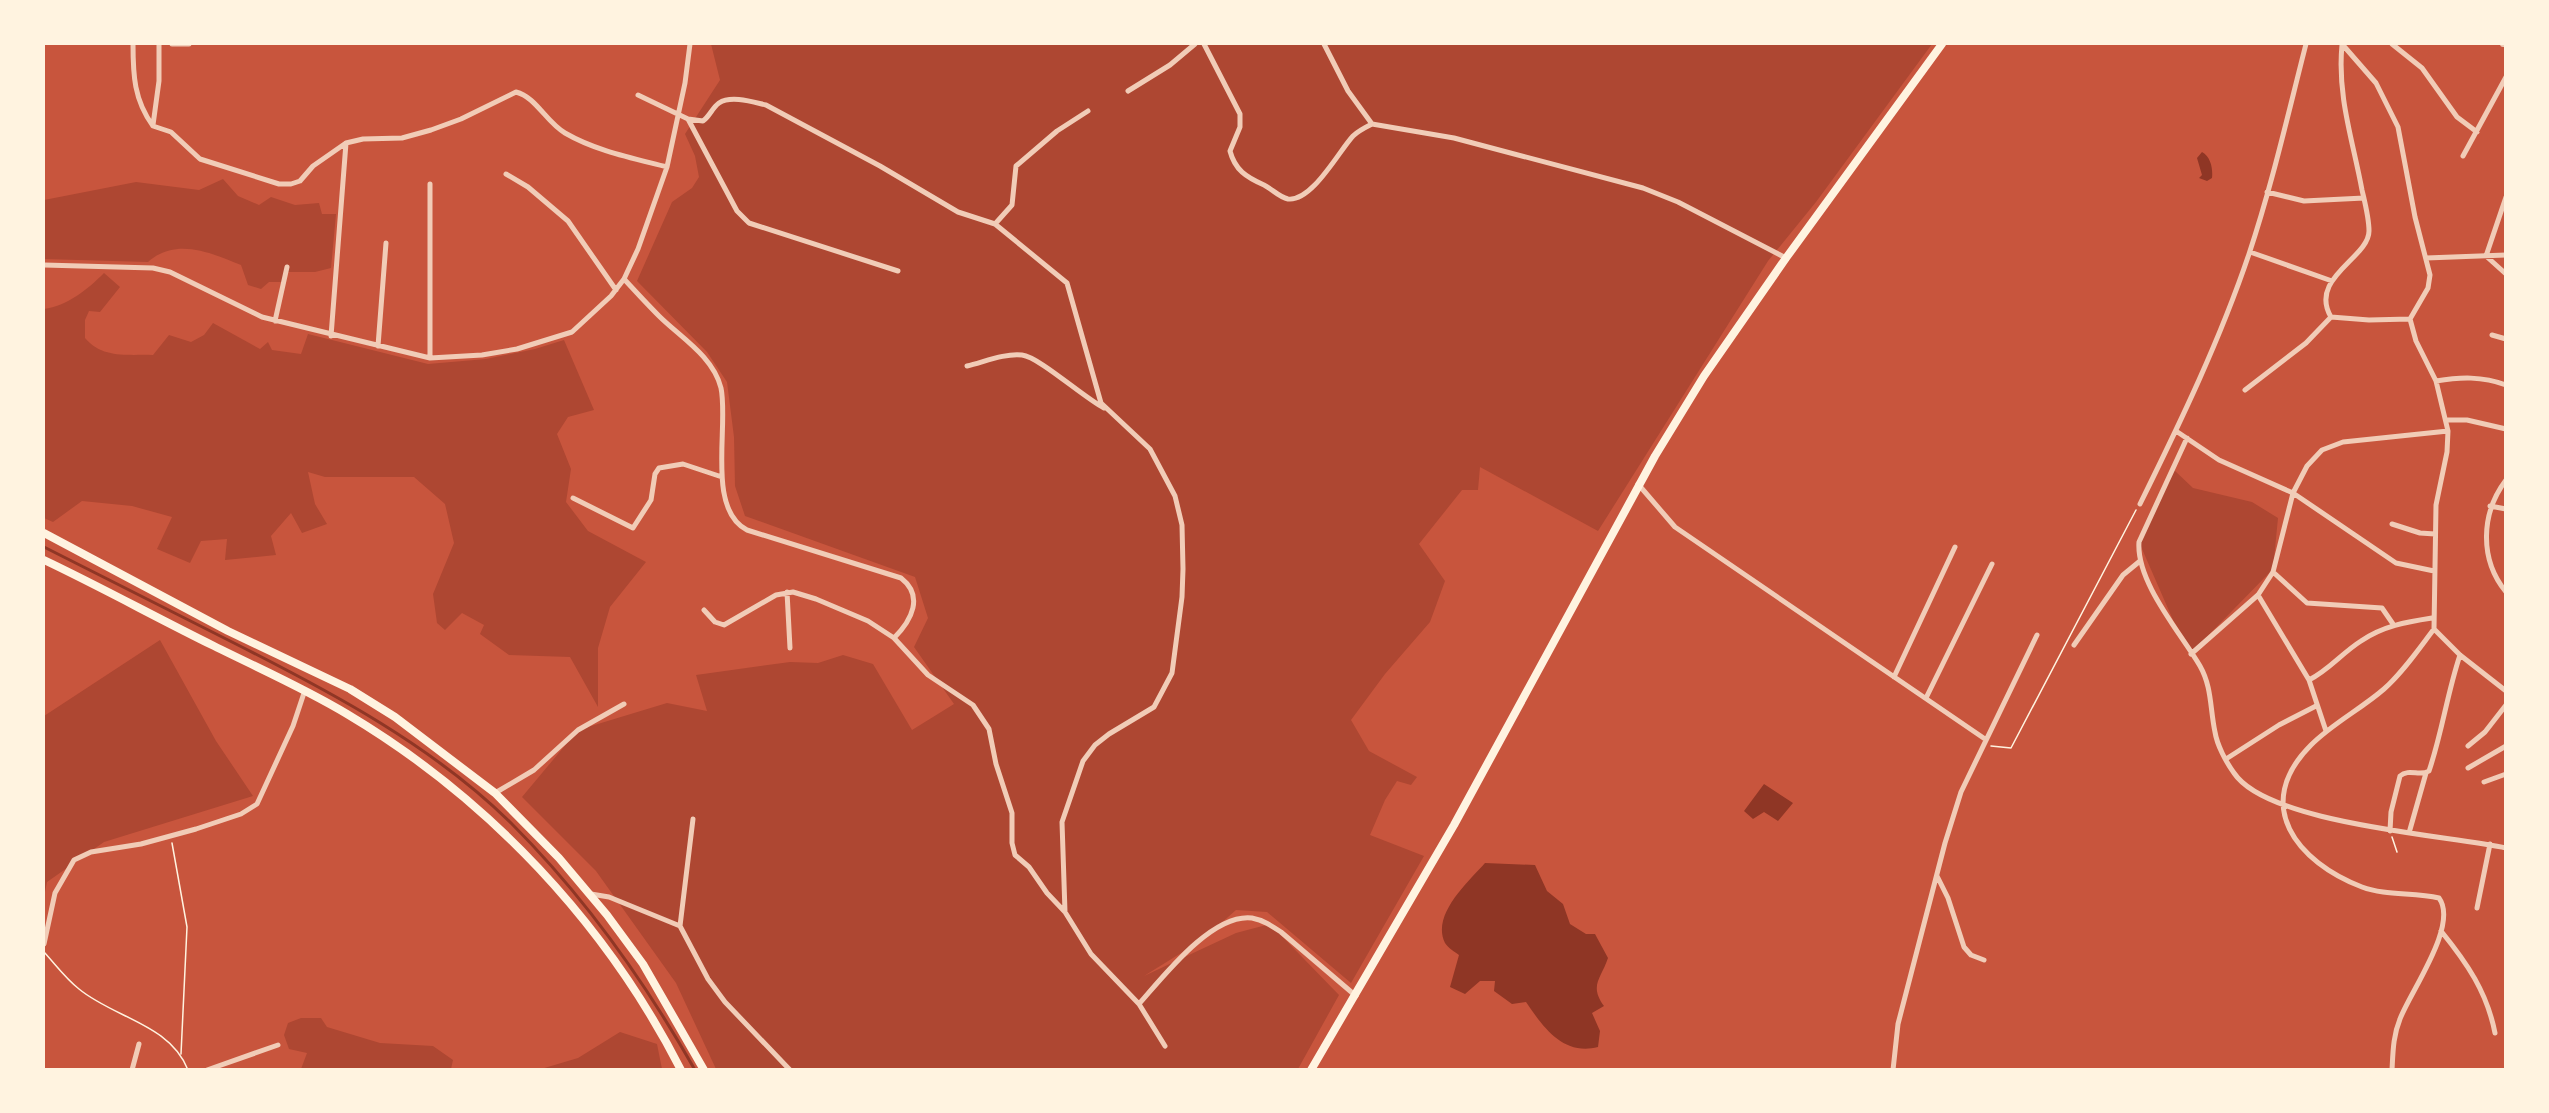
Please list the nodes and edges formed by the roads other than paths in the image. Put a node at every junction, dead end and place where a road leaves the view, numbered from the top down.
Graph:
1 (133, 44) edge
2 (159, 44) edge
3 (172, 44) edge
4 (189, 44) edge
5 (690, 44) edge
6 (1195, 44) edge
7 (1204, 44) edge
8 (1324, 44) edge
9 (1942, 44) edge
10 (2306, 44) edge
11 (2342, 44) edge
12 (2392, 44) edge
13 (2505, 77) edge
14 (1128, 91) dead end
15 (638, 96) dead end
16 (1088, 111) dead end
17 (679, 112) junction
18 (688, 118) junction
19 (1372, 124) junction
20 (153, 126) junction
21 (2477, 132) junction
22 (346, 143) junction
23 (2463, 156) dead end
24 (667, 167) junction
25 (506, 174) dead end
26 (430, 184) dead end
27 (2267, 192) junction
28 (2505, 197) edge
29 (2364, 198) junction
30 (995, 224) junction
31 (386, 243) dead end
32 (2250, 252) junction
33 (2505, 255) edge
34 (2486, 256) junction
35 (1786, 258) junction
36 (2426, 258) junction
37 (44, 265) edge
38 (287, 267) dead end
39 (898, 271) dead end
40 (2505, 274) edge
41 (624, 279) junction
42 (2332, 281) junction
43 (616, 290) junction
44 (2331, 317) junction
45 (2410, 319) junction
46 (275, 321) junction
47 (2492, 335) dead end
48 (331, 336) junction
49 (2505, 339) edge
50 (378, 346) junction
51 (430, 358) junction
52 (967, 366) dead end
53 (2436, 381) junction
54 (2505, 385) edge
55 (2245, 390) dead end
56 (1106, 409) junction
57 (2448, 420) junction
58 (2505, 429) edge
59 (2176, 431) junction
60 (2448, 431) junction
61 (2187, 438) junction
62 (722, 477) junction
63 (2505, 480) edge
64 (1638, 484) junction
65 (2293, 493) junction
66 (573, 498) dead end
67 (2140, 504) road end
68 (2490, 506) junction
69 (2505, 509) edge
70 (2392, 524) dead end
71 (44, 533) edge
72 (2435, 534) junction
73 (1955, 548) dead end
74 (44, 560) edge
75 (2140, 561) junction
76 (1992, 564) dead end
77 (2434, 571) junction
78 (2273, 572) junction
79 (2505, 591) edge
80 (787, 592) junction
81 (2258, 595) junction
82 (704, 610) dead end
83 (2432, 618) junction
84 (2392, 624) junction
85 (2434, 629) junction
86 (2037, 635) dead end
87 (894, 638) junction
88 (2074, 645) dead end
89 (790, 648) dead end
90 (2191, 654) junction
91 (2460, 655) junction
92 (1894, 676) junction
93 (2309, 680) junction
94 (305, 690) junction
95 (2505, 691) edge
96 (1926, 698) junction
97 (624, 704) dead end
98 (2505, 705) edge
99 (2316, 706) junction
100 (2326, 731) junction
101 (1985, 739) junction
102 (2468, 746) dead end
103 (2505, 746) edge
104 (2226, 759) junction
105 (2468, 768) dead end
106 (2426, 773) junction
107 (2505, 774) edge
108 (2484, 782) dead end
109 (495, 793) junction
110 (2282, 804) junction
111 (693, 819) dead end
112 (2390, 831) junction
113 (2409, 833) junction
114 (2490, 844) junction
115 (2505, 848) edge
116 (1936, 876) junction
117 (591, 894) junction
118 (2477, 908) dead end
119 (1065, 912) junction
120 (680, 926) junction
121 (2441, 931) junction
122 (44, 944) edge
123 (1984, 960) dead end
124 (1356, 996) junction
125 (1139, 1004) junction
126 (2495, 1033) dead end
127 (139, 1044) dead end
128 (278, 1046) dead end
129 (1165, 1046) dead end
130 (132, 1070) edge
131 (207, 1070) edge
132 (681, 1070) edge
133 (704, 1070) edge
134 (790, 1070) edge
135 (1311, 1070) edge
136 (1893, 1070) edge
137 (2391, 1070) edge

1 - 20 street
2 - 20 street
3 - 4 street
5 - 17 street
6 - 14 street
7 - 19 street
8 - 19 street
9 - 35 main road
10 - 27 street
11 - 29 street
11 - 36 street
12 - 21 street
13 - 21 street
15 - 17 street
16 - 30 street
17 - 18 street
17 - 24 street
18 - 30 street
18 - 39 street
19 - 35 street
20 - 22 street
21 - 23 street
22 - 24 street
22 - 48 street
24 - 41 street
25 - 43 street
26 - 51 street
27 - 29 street
27 - 32 street
28 - 34 street
29 - 42 street
30 - 56 street
31 - 50 street
32 - 42 street
32 - 59 street
33 - 34 street
34 - 36 street
34 - 40 street
35 - 64 main road
36 - 45 street
37 - 46 street
38 - 46 street
41 - 43 street
41 - 62 street
42 - 44 street
43 - 51 street
44 - 45 street
44 - 55 street
45 - 53 street
46 - 48 street
47 - 49 street
48 - 50 street
50 - 51 street
52 - 56 street
53 - 54 street
53 - 57 street
56 - 119 street
57 - 58 street
57 - 60 street
59 - 61 street
59 - 67 street
60 - 65 street
60 - 72 street
61 - 65 street
61 - 75 street
62 - 66 street
62 - 87 street
63 - 68 street
64 - 92 street
64 - 124 main road
65 - 77 street
65 - 78 street
68 - 69 street
68 - 79 street
70 - 72 street
71 - 109 main road
72 - 77 street
73 - 92 street
74 - 94 main road
75 - 88 street
75 - 90 street
76 - 96 street
77 - 83 street
78 - 81 street
78 - 84 street
80 - 82 street
80 - 87 street
80 - 89 street
81 - 90 street
81 - 93 street
83 - 84 street
83 - 85 street
84 - 93 street
85 - 91 street
85 - 100 street
86 - 101 street
87 - 119 street
90 - 104 street
91 - 95 street
91 - 106 street
92 - 96 street
93 - 99 street
94 - 122 street
94 - 132 main road
96 - 101 street
97 - 109 street
98 - 102 street
99 - 100 street
99 - 104 street
100 - 110 street
101 - 116 street
103 - 105 street
104 - 110 street
106 - 112 street
106 - 113 street
107 - 108 street
109 - 117 main road
110 - 112 street
110 - 121 street
111 - 120 street
112 - 113 street
113 - 114 street
114 - 115 street
114 - 118 street
116 - 123 street
116 - 136 street
117 - 120 street
117 - 133 main road
119 - 125 street
120 - 134 street
121 - 126 street
121 - 137 street
124 - 125 street
124 - 135 main road
125 - 129 street
127 - 130 street
128 - 131 street

